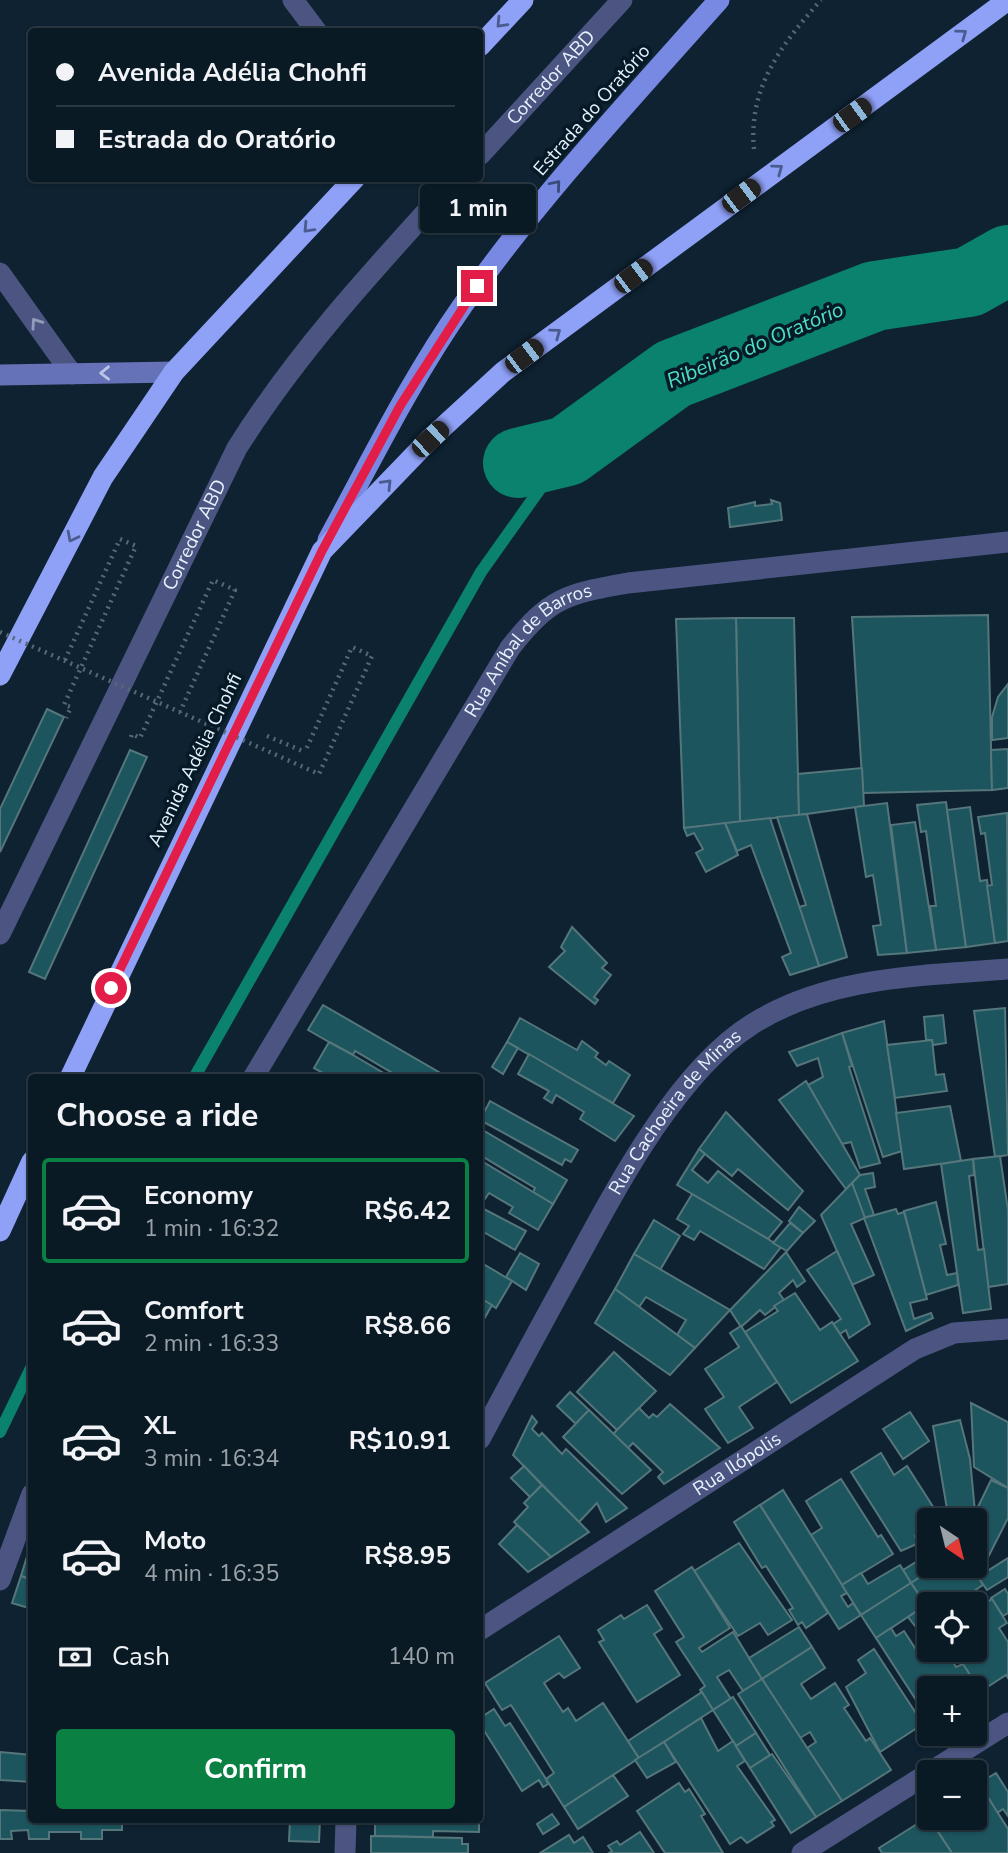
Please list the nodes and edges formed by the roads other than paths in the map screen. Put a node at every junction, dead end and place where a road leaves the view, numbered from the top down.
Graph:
1 (293, 0) edge
2 (523, 0) edge
3 (622, 0) edge
4 (719, 0) edge
5 (1008, 0) edge
6 (314, 28) edge
7 (483, 43) edge
8 (483, 152) edge
9 (351, 182) edge
10 (453, 182) edge
11 (0, 273) edge
12 (174, 372) junction
13 (72, 374) junction
14 (0, 375) edge
15 (368, 465) joint
16 (1008, 542) edge
17 (322, 551) junction
18 (0, 675) edge
19 (0, 934) edge
20 (1008, 969) edge
21 (72, 1074) edge
22 (255, 1074) edge
23 (28, 1166) edge
24 (28, 1170) edge
25 (0, 1201) edge
26 (0, 1231) edge
27 (1008, 1329) edge
28 (483, 1433) edge
29 (28, 1504) edge
30 (0, 1580) edge
31 (483, 1628) edge
32 (1008, 1723) edge
33 (346, 1823) edge
34 (345, 1853) edge
35 (802, 1853) edge

1 - 6 street
2 -> 7 highway
3 - 8 street, Corredor ABD
15 -> 4 main road, Estrada do Oratório
17 -> 5 highway
9 -> 12 highway
10 - 19 street, Corredor ABD
13 -> 11 street
12 -> 13 main road
12 -> 18 highway
13 - 14 main road
15 - 17 main road, Avenida Adélia Chohfi
16 - 22 street, Rua Aníbal de Barros
17 - 21 highway, Avenida Adélia Chohfi
20 - 28 street, Rua Cachoeira de Minas
23 - 25 highway
24 - 26 highway
27 - 31 street, Rua Ilópolis
29 - 30 street
32 - 35 street
33 - 34 street

